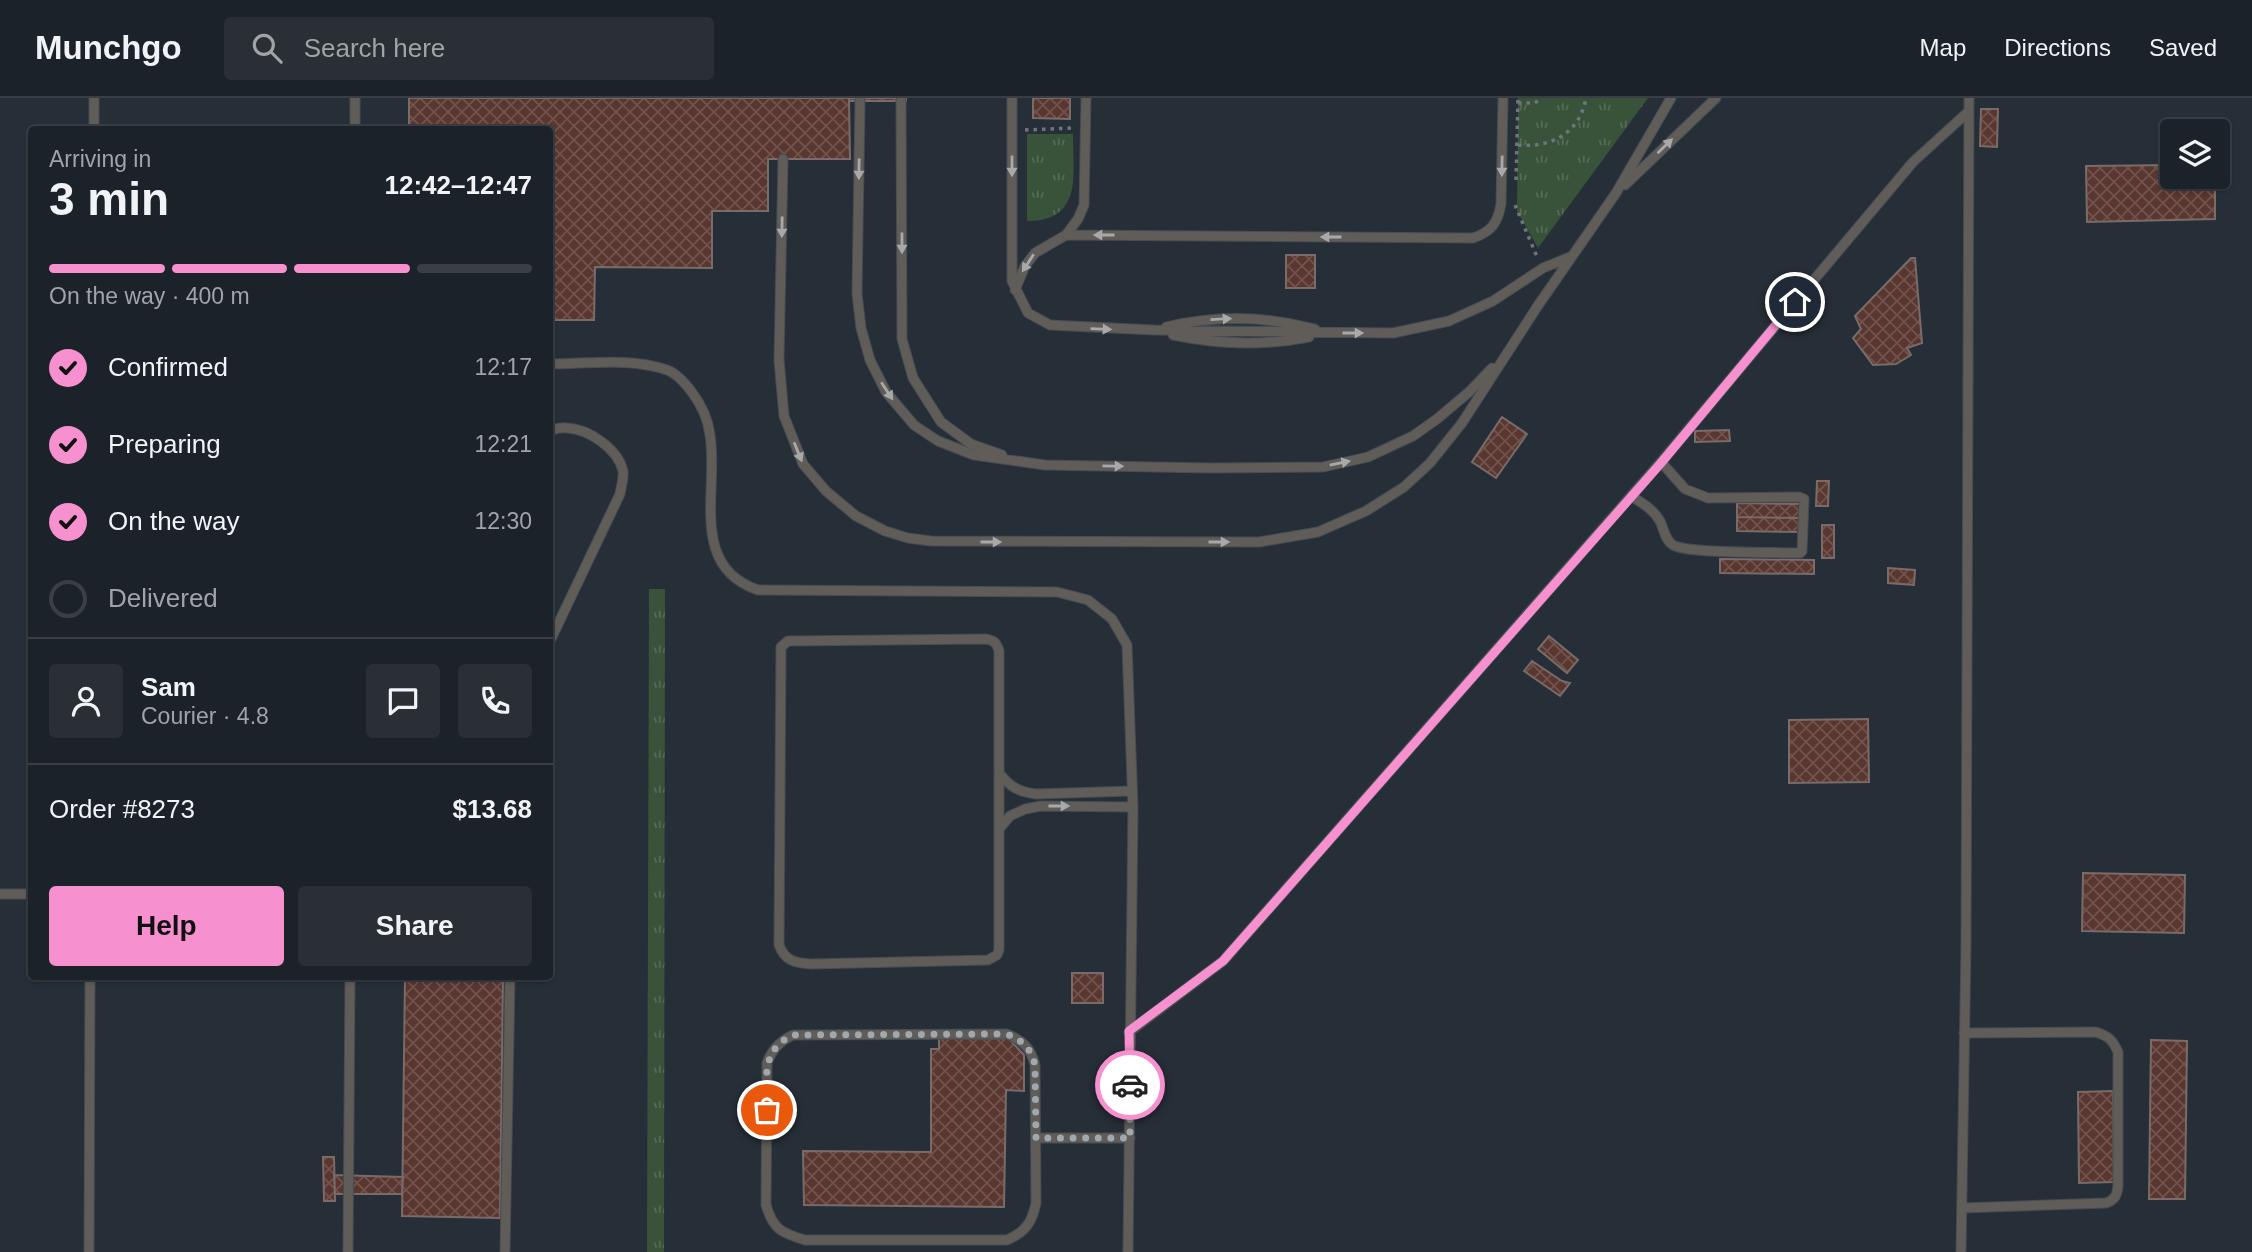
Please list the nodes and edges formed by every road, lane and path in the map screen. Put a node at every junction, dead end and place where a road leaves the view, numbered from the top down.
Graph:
1 (94, 98) edge
2 (355, 98) edge
3 (1012, 98) edge
4 (1086, 98) edge
5 (1503, 98) edge
6 (1541, 98) edge
7 (1586, 98) edge
8 (1671, 98) edge
9 (1716, 98) edge
10 (1969, 98) edge
11 (860, 101) dead end
12 (901, 101) dead end
13 (1518, 101) edge
14 (1969, 111) junction
15 (94, 126) edge
16 (355, 126) edge
17 (1086, 128) junction
18 (1012, 130) junction
19 (1518, 145) junction
20 (783, 159) dead end
21 (1516, 183) dead end
22 (1616, 193) junction
23 (1516, 195) dead end
24 (1066, 235) junction
25 (1571, 257) junction
26 (1543, 268) junction
27 (1015, 290) junction
28 (1506, 354) junction
29 (553, 364) edge
30 (553, 430) edge
31 (1661, 463) junction
32 (1045, 465) junction
33 (1631, 496) junction
34 (553, 635) edge
35 (999, 773) junction
36 (1132, 791) junction
37 (1133, 807) junction
38 (999, 829) junction
39 (0, 894) edge
40 (28, 894) edge
41 (90, 980) edge
42 (350, 980) edge
43 (510, 980) edge
44 (1129, 1031) junction
45 (1964, 1033) junction
46 (1036, 1138) junction
47 (1130, 1138) junction
48 (1962, 1208) junction
49 (89, 1252) edge
50 (348, 1252) edge
51 (505, 1252) edge
52 (1128, 1252) edge
53 (1961, 1252) edge

1 - 15 lane
2 - 16 lane
3 - 18 lane
4 - 17 lane
5 -> 24 lane
6 - 13 path
7 - 19 path
8 - 22 lane
22 -> 9 lane
10 - 14 lane
11 -> 32 lane
12 -> 32 lane
13 - 19 path
14 - 31 lane
14 - 45 lane
17 - 18 path
17 - 24 lane
18 -> 27 lane
19 - 21 path
20 -> 28 lane
22 - 25 lane
23 - 26 path
24 -> 27 lane
25 - 26 lane
25 - 28 lane
27 -> 26 lane
32 -> 28 lane
29 - 36 lane
30 - 34 lane
31 - 33 lane
31 - 33 lane
33 - 44 lane
35 - 36 lane
35 - 38 lane
35 - 38 lane
36 - 37 lane
38 -> 37 lane
37 - 44 lane
39 - 40 lane
41 - 49 lane
42 - 50 lane
43 - 51 lane
44 - 47 lane
45 - 48 lane
45 - 48 lane
46 - 46 lane
46 - 47 lane
47 - 52 lane
48 - 53 lane

